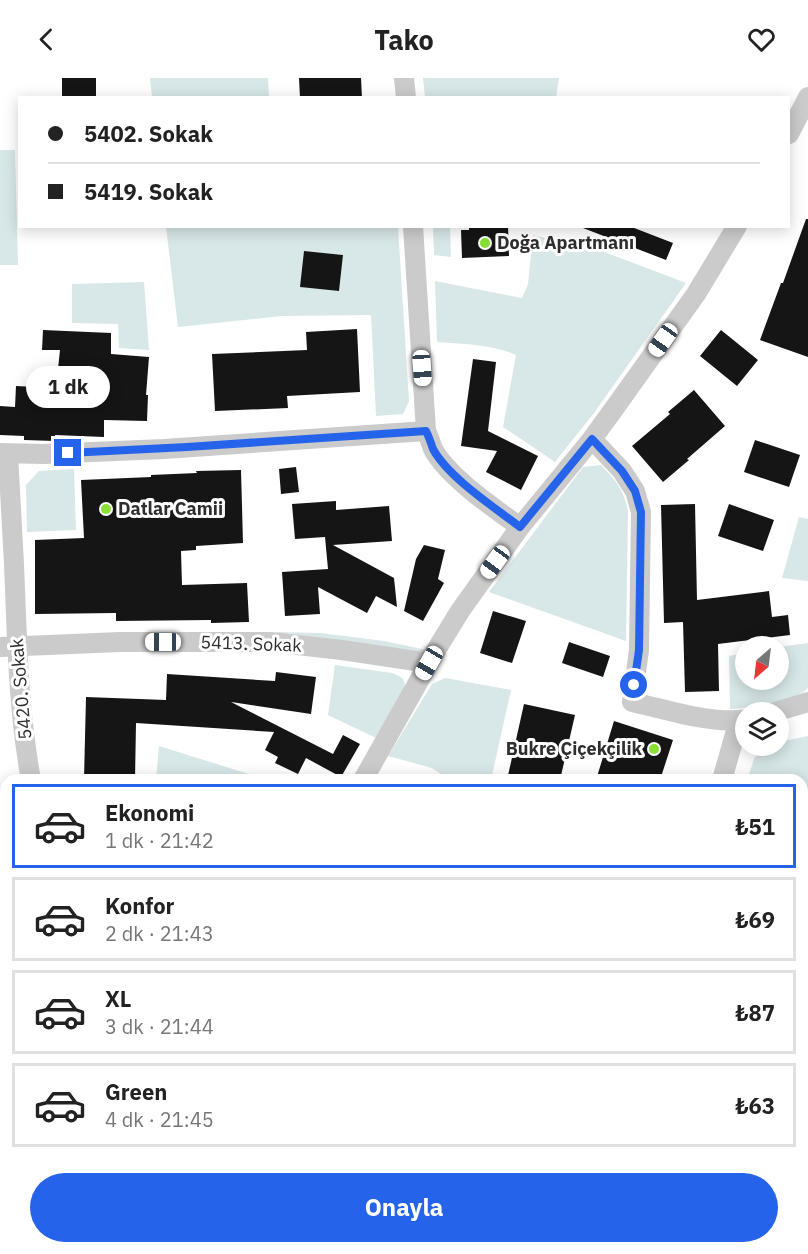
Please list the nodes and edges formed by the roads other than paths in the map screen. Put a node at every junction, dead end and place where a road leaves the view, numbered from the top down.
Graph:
1 (404, 78) edge
2 (406, 96) edge
3 (808, 97) edge
4 (790, 132) edge
5 (413, 228) edge
6 (736, 228) edge
7 (426, 431) junction
8 (592, 439) junction
9 (4, 454) edge
10 (520, 527) junction
11 (8, 647) edge
12 (429, 663) junction
13 (808, 702) edge
14 (789, 708) edge
15 (735, 720) edge
16 (735, 741) edge
17 (30, 774) edge
18 (366, 774) edge
19 (724, 774) edge

1 - 2 street
3 - 4 street
5 - 7 street
6 - 8 street
7 - 9 street
7 - 10 street
8 - 10 street
8 - 15 street
9 - 11 street, 5420. Sokak
10 - 12 street
11 - 12 street, 5413. Sokak
11 - 17 street, 5420. Sokak
12 - 18 street
13 - 14 street
16 - 19 street

